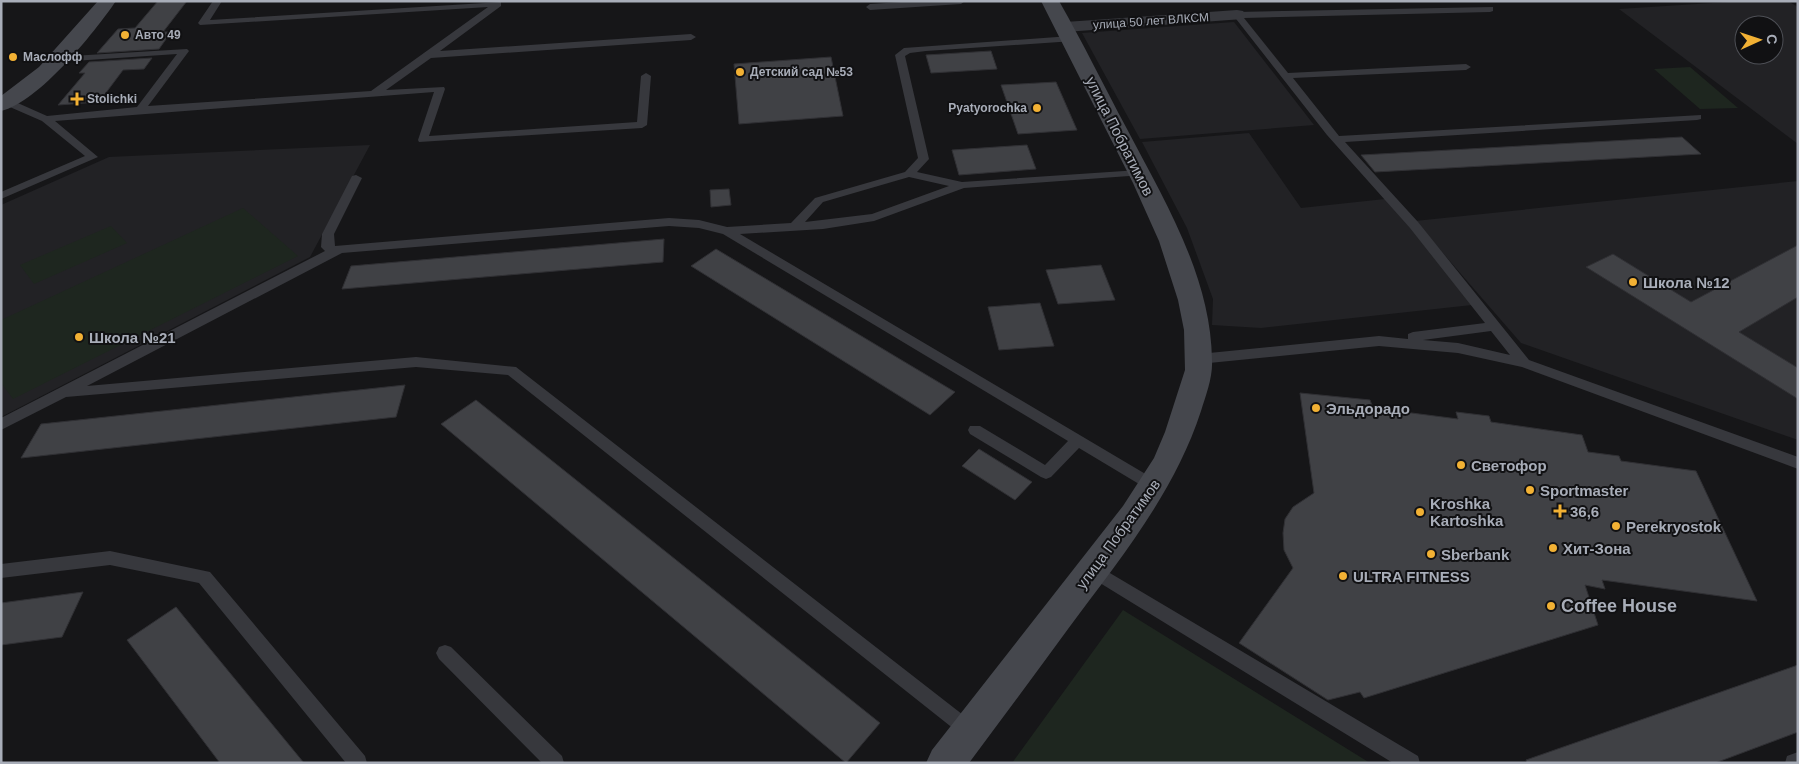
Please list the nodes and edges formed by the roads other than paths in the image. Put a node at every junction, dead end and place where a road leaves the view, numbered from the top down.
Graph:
1 (107, 1) edge
2 (218, 1) edge
3 (961, 1) edge
4 (1050, 1) edge
5 (499, 3) edge
6 (870, 7) dead end
7 (1490, 9) dead end
8 (1237, 15) junction
9 (1068, 33) junction
10 (690, 37) dead end
11 (429, 55) junction
12 (58, 59) junction
13 (1466, 67) dead end
14 (646, 76) dead end
15 (1284, 76) junction
16 (374, 94) junction
17 (4, 104) edge
18 (140, 110) junction
19 (1697, 117) dead end
20 (46, 119) junction
21 (1336, 139) junction
22 (1139, 173) junction
23 (909, 174) junction
24 (356, 178) dead end
25 (962, 185) junction
26 (1, 196) edge
27 (794, 227) junction
28 (727, 231) junction
29 (334, 251) junction
30 (1494, 326) junction
31 (1378, 341) junction
32 (1199, 359) junction
33 (1524, 363) junction
34 (60, 394) junction
35 (1, 425) edge
36 (975, 430) dead end
37 (1078, 440) junction
38 (1798, 463) edge
39 (1154, 486) junction
40 (1094, 570) junction
41 (1, 571) edge
42 (445, 653) dead end
43 (970, 731) junction
44 (1798, 761) edge
45 (358, 763) edge
46 (554, 763) edge
47 (945, 763) edge
48 (1411, 763) edge
49 (1794, 763) edge

1 - 12 street
2 - 5 lane
3 - 6 lane
4 - 9 street, улица Побратимов
5 - 11 lane
7 - 8 lane
8 - 9 street, улица 50 лет ВЛКСМ
8 - 15 lane
9 - 22 street, улица Побратимов
9 - 23 lane
10 - 11 lane
11 - 16 lane
12 - 17 street
12 - 18 lane
13 - 15 lane
14 - 16 lane
15 - 21 lane
16 - 18 lane
17 - 20 lane
18 - 20 lane
19 - 21 lane
20 - 26 lane
21 - 30 lane
22 - 25 lane
22 - 32 street, улица Побратимов
23 - 25 lane
23 - 27 lane
24 - 29 lane
25 - 27 lane
27 - 28 lane
28 - 29 lane
28 - 37 lane
29 - 34 lane
30 - 31 lane
30 - 33 lane
31 - 32 lane
31 - 33 lane
32 - 39 street, улица Побратимов
33 - 38 lane
34 - 35 lane
34 - 43 lane
36 - 37 lane
37 - 39 lane
39 - 40 street, улица Побратимов
40 - 43 street, улица Побратимов
40 - 48 lane
41 - 45 lane
42 - 46 lane
43 - 47 street, улица Побратимов
44 - 49 lane

